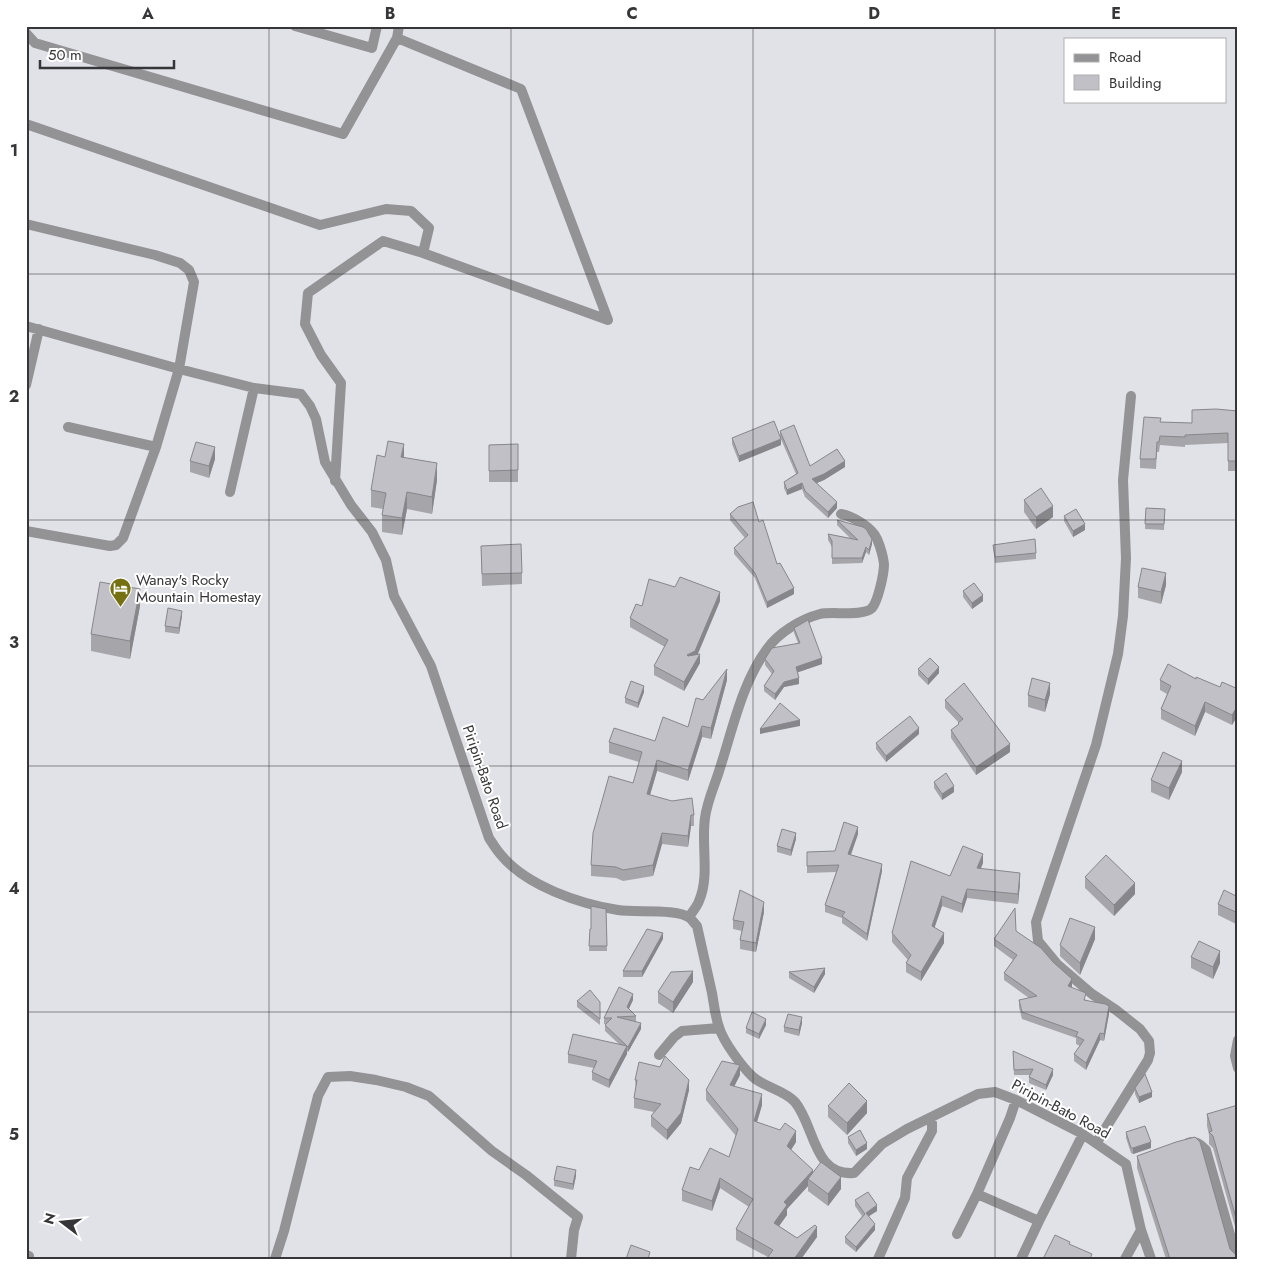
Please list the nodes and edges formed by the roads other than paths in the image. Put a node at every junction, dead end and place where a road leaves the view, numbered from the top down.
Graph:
1 (295, 26) edge
2 (377, 26) edge
3 (399, 26) edge
4 (26, 33) edge
5 (397, 38) junction
6 (26, 124) edge
7 (26, 224) edge
8 (423, 254) junction
9 (26, 326) edge
10 (39, 328) junction
11 (179, 369) junction
12 (26, 385) edge
13 (254, 388) junction
14 (1131, 396) dead end
15 (68, 427) dead end
16 (156, 447) junction
17 (335, 481) junction
18 (230, 492) dead end
19 (840, 514) dead end
20 (26, 531) edge
21 (689, 917) junction
22 (719, 1028) junction
23 (1238, 1040) edge
24 (659, 1055) dead end
25 (1238, 1068) edge
26 (1016, 1100) junction
27 (930, 1118) junction
28 (1081, 1133) junction
29 (1097, 1142) junction
30 (1174, 1148) edge
31 (1136, 1160) edge
32 (1126, 1164) junction
33 (977, 1194) junction
34 (1039, 1220) junction
35 (1141, 1230) junction
36 (957, 1234) dead end
37 (275, 1259) edge
38 (571, 1259) edge
39 (878, 1259) edge
40 (1021, 1259) edge
41 (1125, 1259) edge
42 (1151, 1259) edge
43 (1237, 1259) edge

1 - 2 street
3 - 5 street
4 - 5 street
5 - 8 street
6 - 8 street
7 - 11 street
8 - 17 street
9 - 10 street
10 - 11 street
10 - 12 street
11 - 13 street
11 - 16 street
13 - 17 street, Piripin-Bato Road
13 - 18 street
14 - 29 street
15 - 16 street
16 - 20 street
17 - 21 street, Piripin-Bato Road
19 - 21 street
21 - 22 street, Piripin-Bato Road
22 - 24 street
22 - 27 street, Piripin-Bato Road
23 - 25 street
26 - 27 street, Piripin-Bato Road
26 - 28 street, Piripin-Bato Road
26 - 33 street
27 - 39 street
28 - 29 street, Piripin-Bato Road
28 - 34 street
29 - 32 street, Piripin-Bato Road
30 - 43 street
31 - 32 street
32 - 35 street
33 - 34 street
33 - 36 street
34 - 40 street
35 - 41 street
35 - 42 street
37 - 38 street

